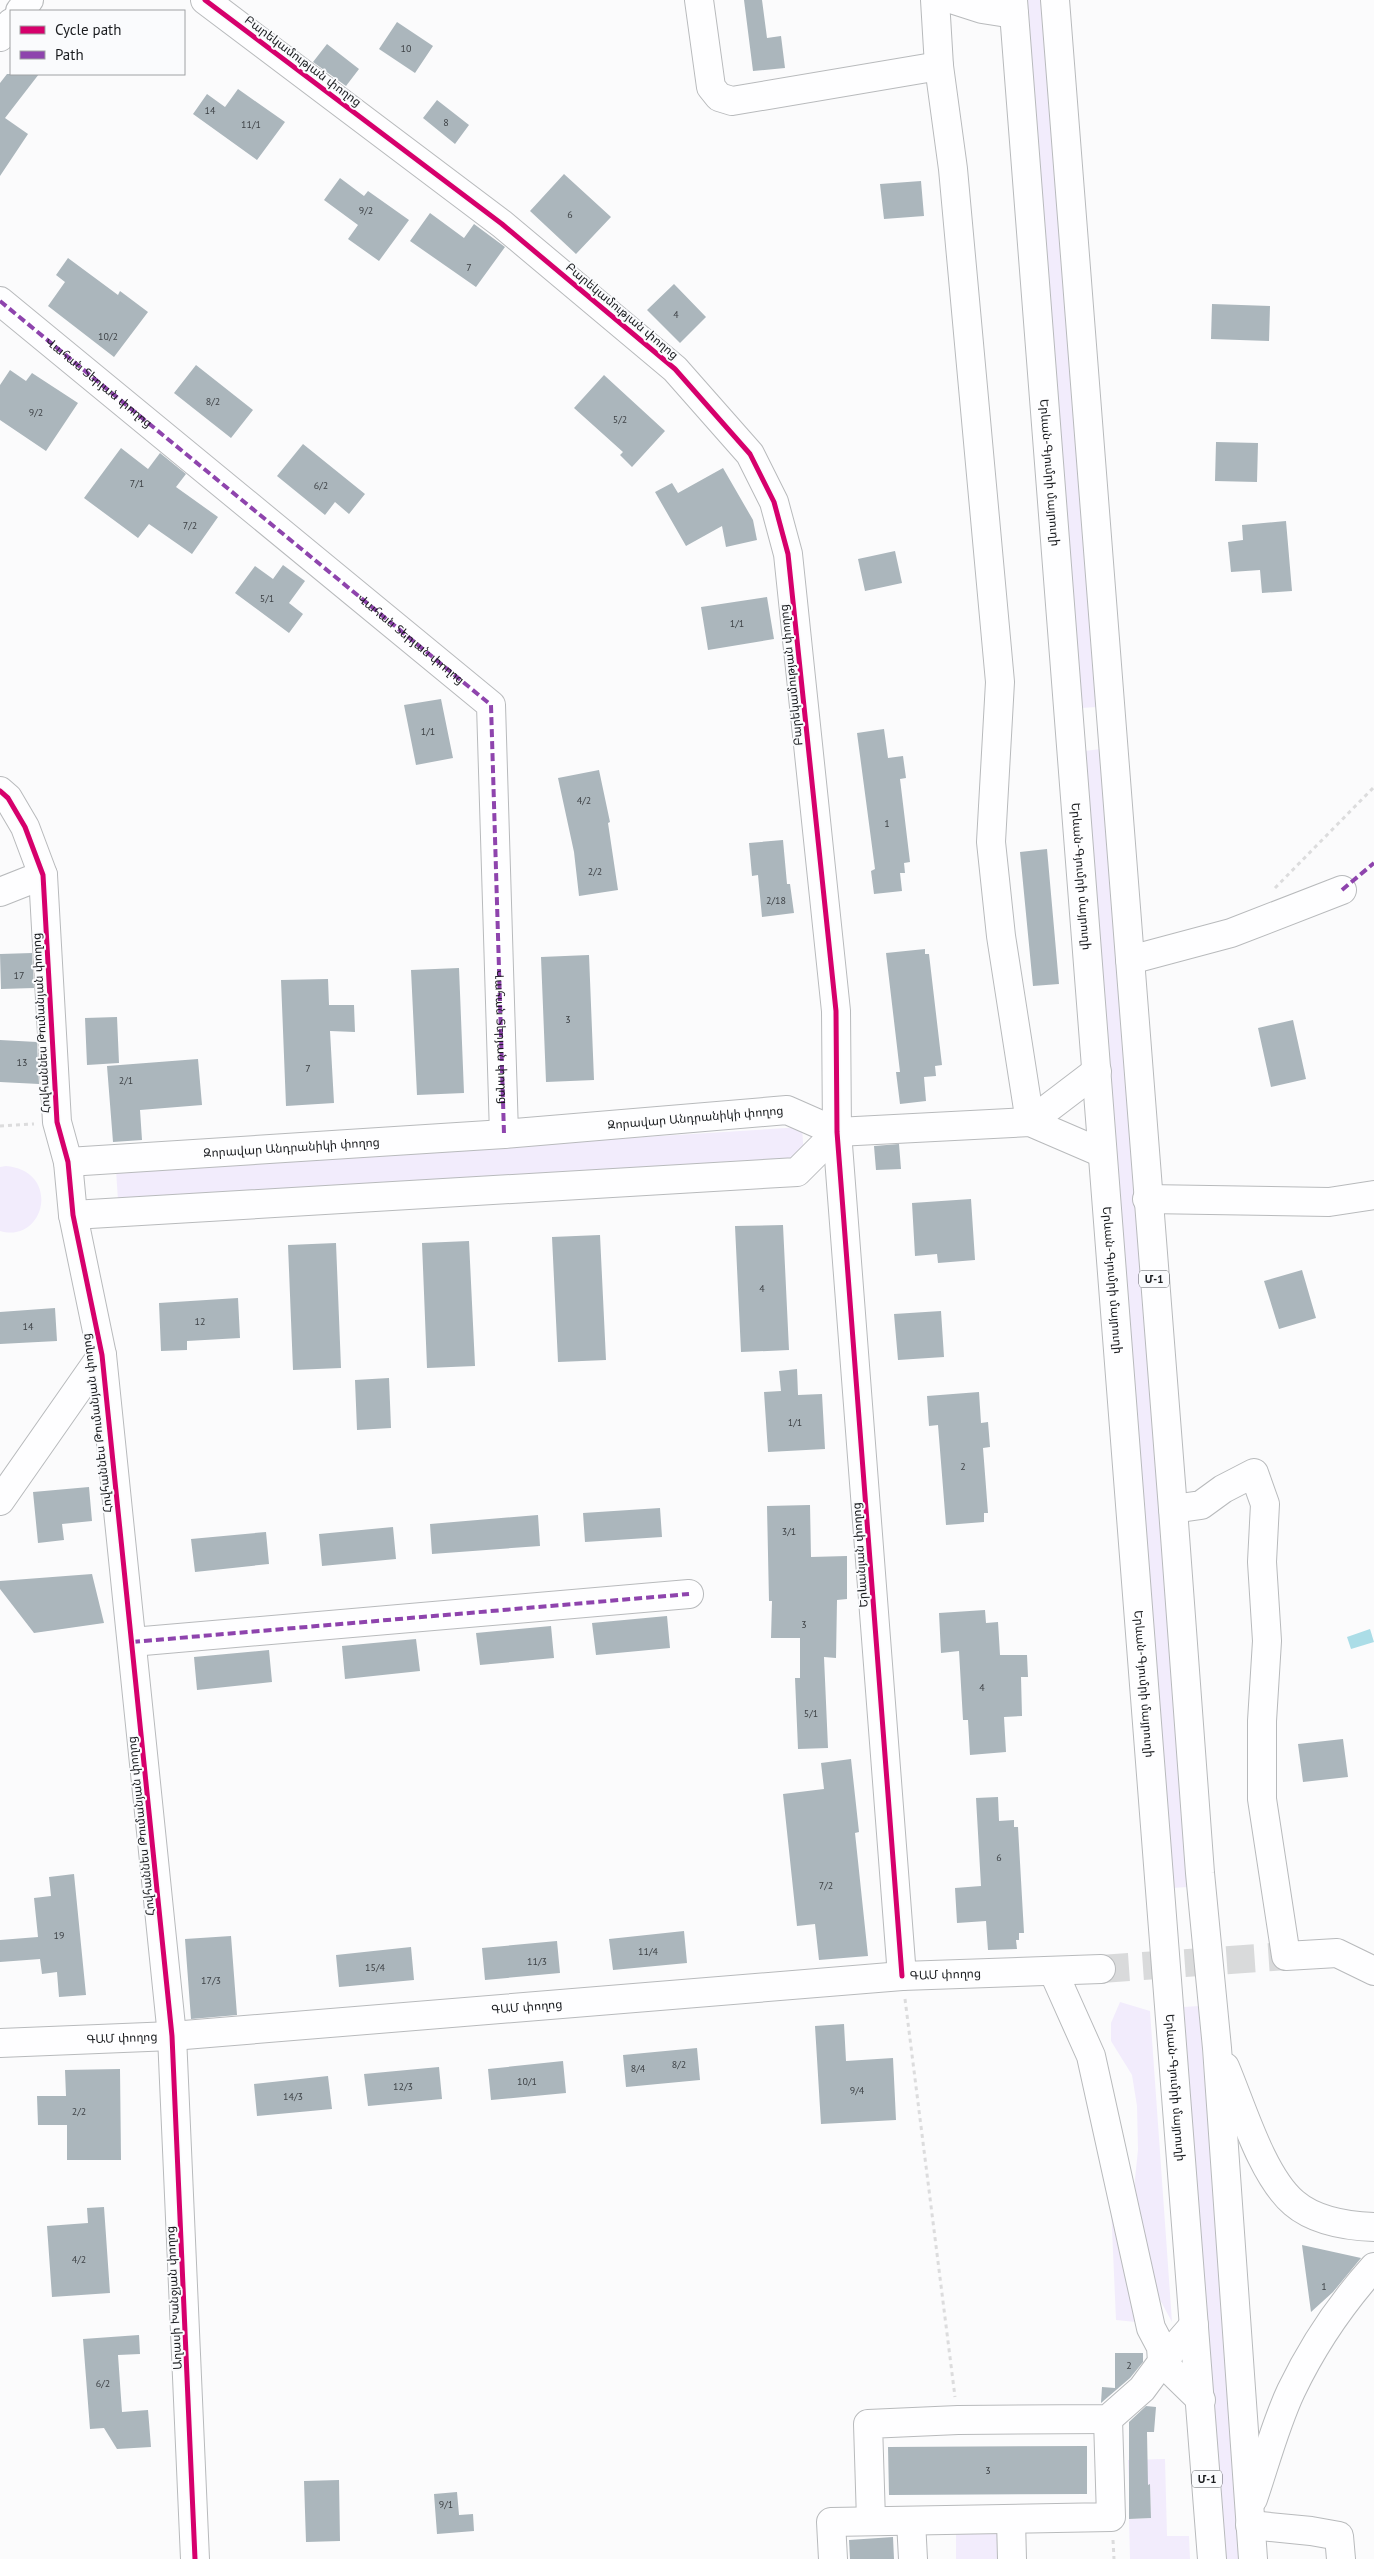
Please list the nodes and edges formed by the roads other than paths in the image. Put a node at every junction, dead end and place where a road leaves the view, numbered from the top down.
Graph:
1 (29, 0) edge
2 (205, 0) edge
3 (699, 0) edge
4 (935, 0) edge
5 (954, 0) edge
6 (1054, 0) edge
7 (1013, 7) edge
8 (21, 10) edge
9 (10, 24) edge
10 (0, 37) edge
11 (939, 66) junction
12 (0, 301) edge
13 (1112, 726) junction
14 (1070, 730) junction
15 (0, 791) edge
16 (43, 875) junction
17 (1342, 890) dead end
18 (0, 892) edge
19 (1130, 960) junction
20 (1097, 1070) junction
21 (1030, 1122) junction
22 (837, 1132) junction
23 (504, 1134) junction
24 (1102, 1153) junction
25 (68, 1162) junction
26 (1374, 1195) edge
27 (1147, 1200) junction
28 (73, 1215) junction
29 (102, 1355) junction
30 (0, 1502) edge
31 (1173, 1509) junction
32 (689, 1594) dead end
33 (132, 1642) junction
34 (1101, 1969) tunnel mouth
35 (1054, 1971) junction
36 (1374, 1971) edge
37 (902, 1976) junction
38 (172, 2036) junction
39 (0, 2043) edge
40 (1217, 2048) junction
41 (1374, 2226) edge
42 (1374, 2267) edge
43 (1194, 2325) junction
44 (1162, 2362) junction
45 (1200, 2400) junction
46 (1108, 2420) junction
47 (1250, 2517) junction
48 (871, 2520) junction
49 (1011, 2520) junction
50 (911, 2521) junction
51 (195, 2559) edge
52 (833, 2559) edge
53 (913, 2559) edge
54 (1012, 2559) edge
55 (1212, 2559) edge
56 (1253, 2559) edge
57 (1341, 2559) edge

1 - 8 main road
2 - 22 main road, Բարեկամության փողոց
3 - 11 main road
4 - 11 main road
5 - 7 main road
6 - 13 main road, Մ-1
7 - 14 main road, Երևան-Գյումրի մայրուղի / Մ-1
9 - 10 main road
11 - 21 main road
12 - 23 main road, Վահան Տերյան փողոց
13 - 14 main road
13 - 19 main road, Մ-1
14 - 20 main road, Երևան-Գյումրի մայրուղի / Մ-1
15 - 16 main road, Հովհաննես Թումանյան փողոց
16 - 18 main road
16 - 25 main road, Հովհաննես Թումանյան փողոց
17 - 19 main road
19 - 27 main road, Մ-1
20 - 21 main road
20 - 24 main road, Երևան-Գյումրի մայրուղի / Մ-1
21 - 22 main road
21 - 24 main road
22 - 23 main road, Զորավար Անդրանիկի փողոց
22 - 28 main road
22 - 37 main road, Երևանյան փողոց
23 - 25 main road, Զորավար Անդրանիկի փողոց
24 - 43 main road, Երևան-Գյումրի մայրուղի / Մ-1
25 - 28 main road, Հովհաննես Թումանյան փողոց
26 - 27 main road
27 - 31 main road, Մ-1
28 - 29 main road, Հովհաննես Թումանյան փողոց
29 - 30 main road
29 - 33 main road, Հովհաննես Թումանյան փողոց
31 - 36 main road
31 - 40 main road, Մ-1
32 - 33 main road
33 - 38 main road, Հովհաննես Թումանյան փողոց
34 - 35 main road, ԳԱՄ փողոց
35 - 37 main road, ԳԱՄ փողոց
35 - 44 main road
37 - 38 main road, ԳԱՄ փողոց
38 - 39 main road, ԳԱՄ փողոց
38 - 51 main road, Աղասի Խանջյան փողոց
40 - 41 main road
40 - 47 main road, Մ-1
42 - 47 main road
43 - 44 main road
43 - 45 main road, Երևան-Գյումրի մայրուղի / Մ-1
44 - 45 main road
44 - 46 main road
45 - 55 main road, Երևան-Գյումրի մայրուղի / Մ-1
46 - 48 main road
46 - 49 main road
47 - 56 main road, Մ-1
47 - 57 main road
48 - 50 main road
48 - 52 main road
49 - 50 main road
49 - 54 main road
50 - 53 main road

